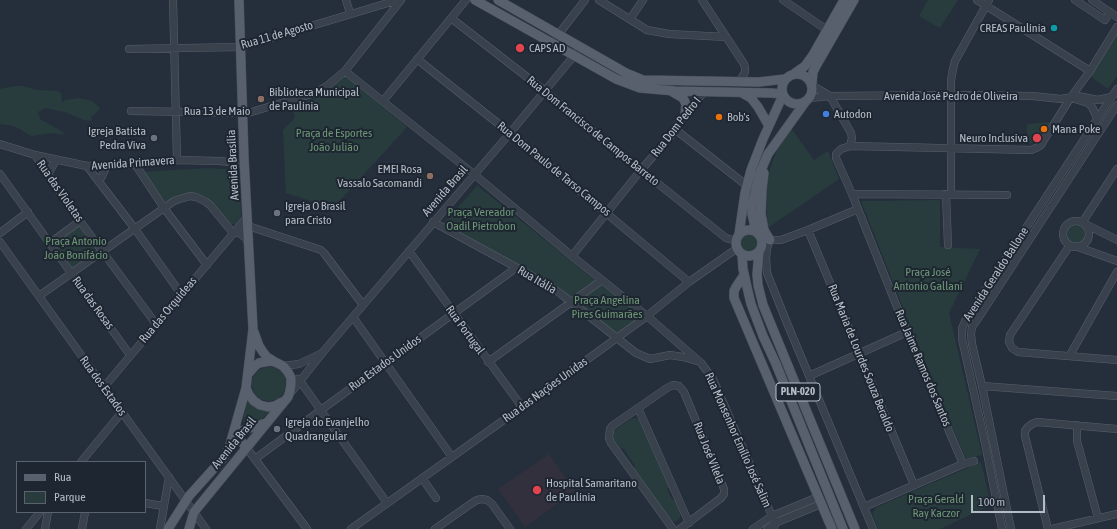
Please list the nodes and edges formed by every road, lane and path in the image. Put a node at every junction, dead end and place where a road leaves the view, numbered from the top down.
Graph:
1 (172, 0) edge
2 (239, 0) edge
3 (346, 0) edge
4 (398, 0) edge
5 (401, 0) edge
6 (466, 0) edge
7 (475, 0) edge
8 (498, 0) edge
9 (585, 0) edge
10 (599, 0) edge
11 (643, 0) edge
12 (702, 0) edge
13 (783, 0) edge
14 (844, 0) edge
15 (854, 0) edge
16 (977, 0) edge
17 (1075, 0) edge
18 (1092, 0) edge
19 (987, 3) edge
20 (513, 8) junction
21 (1110, 12) junction
22 (350, 14) junction
23 (1117, 17) edge
24 (451, 18) junction
25 (508, 18) junction
26 (630, 19) junction
27 (1117, 27) edge
28 (827, 30) junction
29 (558, 35) junction
30 (726, 37) junction
31 (574, 44) junction
32 (555, 45) junction
33 (173, 47) junction
34 (241, 47) junction
35 (130, 49) dead end
36 (574, 56) junction
37 (417, 59) junction
38 (345, 71) junction
39 (622, 71) junction
40 (1090, 72) junction
41 (794, 73) junction
42 (616, 79) junction
43 (786, 79) junction
44 (718, 81) junction
45 (737, 82) junction
46 (1082, 82) junction
47 (812, 84) junction
48 (1117, 88) edge
49 (670, 90) junction
50 (545, 91) junction
51 (704, 92) junction
52 (716, 92) junction
53 (740, 93) junction
54 (783, 95) junction
55 (830, 96) junction
56 (951, 96) junction
57 (1071, 97) junction
58 (1111, 97) junction
59 (1095, 99) junction
60 (808, 100) junction
61 (383, 101) junction
62 (1117, 105) edge
63 (132, 111) dead end
64 (176, 111) junction
65 (242, 113) junction
66 (685, 115) junction
67 (1097, 118) junction
68 (769, 126) junction
69 (676, 130) junction
70 (510, 133) junction
71 (0, 144) edge
72 (850, 146) junction
73 (951, 149) junction
74 (768, 154) junction
75 (35, 155) junction
76 (56, 160) junction
77 (177, 160) junction
78 (135, 164) junction
79 (245, 164) junction
80 (87, 166) junction
81 (106, 166) junction
82 (1117, 169) edge
83 (641, 170) junction
84 (0, 174) edge
85 (48, 174) junction
86 (475, 175) junction
87 (99, 182) junction
88 (746, 186) junction
89 (852, 194) junction
90 (948, 194) junction
91 (1007, 195) dead end
92 (164, 208) junction
93 (858, 209) junction
94 (28, 212) junction
95 (607, 213) junction
96 (80, 221) junction
97 (247, 221) junction
98 (433, 222) junction
99 (1083, 223) junction
100 (135, 229) junction
101 (808, 230) junction
102 (0, 233) edge
103 (233, 233) junction
104 (758, 234) junction
105 (1117, 240) edge
106 (0, 242) edge
107 (50, 243) junction
108 (248, 243) junction
109 (738, 245) junction
110 (948, 245) dead end
111 (1072, 246) junction
112 (764, 247) junction
113 (409, 251) junction
114 (103, 252) junction
115 (572, 256) junction
116 (1117, 261) edge
117 (207, 265) junction
118 (516, 268) junction
119 (1117, 272) edge
120 (71, 273) junction
121 (744, 275) junction
122 (602, 280) junction
123 (689, 282) junction
124 (181, 294) junction
125 (39, 296) junction
126 (571, 302) junction
127 (363, 305) junction
128 (454, 314) junction
129 (647, 316) junction
130 (353, 317) junction
131 (156, 324) junction
132 (253, 329) junction
133 (908, 332) junction
134 (617, 338) junction
135 (676, 342) junction
136 (323, 352) junction
137 (859, 354) junction
138 (130, 355) junction
139 (1070, 355) junction
140 (670, 356) junction
141 (1117, 360) edge
142 (488, 362) junction
143 (385, 363) junction
144 (701, 363) junction
145 (282, 367) junction
146 (248, 375) junction
147 (809, 376) junction
148 (300, 381) junction
149 (982, 386) junction
150 (104, 388) junction
151 (246, 388) junction
152 (1117, 396) edge
153 (285, 399) junction
154 (522, 408) junction
155 (638, 408) junction
156 (321, 410) junction
157 (122, 412) junction
158 (266, 423) junction
159 (1077, 425) junction
160 (1117, 429) edge
161 (234, 433) junction
162 (246, 447) junction
163 (452, 457) junction
164 (255, 459) junction
165 (82, 461) edge
166 (974, 461) dead end
167 (963, 464) junction
168 (169, 477) junction
169 (422, 478) junction
170 (914, 486) junction
171 (436, 498) dead end
172 (186, 501) junction
173 (819, 501) junction
174 (146, 503) edge
175 (387, 503) junction
176 (163, 506) junction
177 (864, 507) junction
178 (194, 512) junction
179 (39, 513) edge
180 (48, 513) edge
181 (85, 513) edge
182 (1117, 514) edge
183 (1098, 518) junction
184 (689, 523) junction
185 (774, 523) edge
186 (26, 529) edge
187 (45, 529) edge
188 (82, 529) edge
189 (160, 529) edge
190 (168, 529) edge
191 (189, 529) edge
192 (206, 529) edge
193 (306, 529) edge
194 (351, 529) edge
195 (435, 529) edge
196 (510, 529) edge
197 (673, 529) edge
198 (680, 529) edge
199 (753, 529) edge
200 (767, 529) edge
201 (832, 529) edge
202 (843, 529) edge
203 (855, 529) edge
204 (873, 529) edge
205 (1002, 529) edge
206 (1012, 529) edge
207 (1048, 529) edge
208 (1052, 529) edge

1 - 33 street
2 - 34 main road, Avenida Brasília
3 - 22 street
4 - 22 street, Rua 11 de Agosto
5 - 38 street, Rua 13 de Maio
6 - 24 street
7 - 25 main road
8 - 20 main road
9 - 29 street
10 - 26 street
11 - 26 street
12 - 30 street
13 - 28 street
14 - 28 main road
15 - 47 main road
16 - 19 street
17 - 21 street
18 - 21 street
19 - 40 street
19 - 56 street
20 - 25 main road
20 - 29 main road
21 - 23 street
22 - 34 street, Rua 11 de Agosto
24 - 37 street
24 - 50 street, Rua Dom Francisco de Campos Barreto
25 - 32 main road
26 - 30 street
27 - 40 street
28 - 41 main road
29 - 31 main road
29 - 32 street
30 - 45 street
31 - 36 street
31 - 39 main road
32 - 36 main road
33 - 34 street, Rua 11 de Agosto
33 - 35 street, Rua 11 de Agosto
33 - 64 street
34 - 65 main road, Avenida Brasília
36 - 42 main road
36 - 50 street, Avenida Brasil
37 - 61 street
37 - 70 street, Rua Dom Paulo de Tarso Campos
38 - 61 street, Rua Monsenhor Emílio José Salim
38 - 65 street, Rua 13 de Maio
39 - 42 main road
39 - 44 main road
40 - 46 street
41 - 43 main road
41 - 47 main road
42 - 49 main road
43 - 45 main road
43 - 54 main road
44 - 45 main road
44 - 51 main road
44 - 52 main road
46 - 57 street
46 - 59 street
47 - 55 street
47 - 60 main road
48 - 58 street, Avenida Geraldo Ballone
49 - 51 main road
49 - 66 main road
50 - 70 street, Avenida Brasil
50 - 83 street, Rua Dom Francisco de Campos Barreto
51 - 52 main road
51 - 66 street, Rua Dom Pedro I
52 - 53 main road
53 - 54 main road
53 - 68 main road
54 - 60 main road
54 - 68 main road, PLN-020
55 - 56 street, Avenida José Pedro de Oliveira
55 - 60 street, Avenida José Pedro de Oliveira
55 - 72 street
56 - 57 street, Avenida José Pedro de Oliveira
56 - 73 street
57 - 59 street, Avenida José Pedro de Oliveira
57 - 67 street
57 - 73 street
58 - 59 street, Avenida José Pedro de Oliveira
58 - 67 street, Avenida Geraldo Ballone
60 - 74 main road, PLN-020
61 - 86 street, Rua Monsenhor Emílio José Salim
62 - 149 street, Avenida Geraldo Ballone
63 - 64 street, Rua 13 de Maio
64 - 65 street, Rua 13 de Maio
64 - 77 street
65 - 79 main road, Avenida Brasília
66 - 69 street, Rua Dom Pedro I
67 - 205 street, Avenida Geraldo Ballone
68 - 88 main road, PLN-020
69 - 83 street, Rua Dom Pedro I
69 - 88 street
70 - 86 street, Avenida Brasil
70 - 95 street, Rua Dom Paulo de Tarso Campos
71 - 75 street, Avenida Primavera
72 - 73 street
72 - 89 street, Rua Jaime Ramos dos Santos
73 - 90 street
74 - 104 main road, PLN-020
74 - 112 main road
75 - 76 street, Avenida Primavera
75 - 85 street, Rua das Violetas
76 - 80 street, Avenida Primavera
76 - 85 street
77 - 78 street, Avenida Primavera
77 - 79 street, Avenida Primavera
78 - 81 street, Avenida Primavera
78 - 92 street
79 - 97 main road, Avenida Brasília
80 - 81 street, Avenida Primavera
80 - 87 street
81 - 87 street
82 - 99 street
83 - 95 street, Rua Dom Pedro I
83 - 109 street, Rua Dom Francisco de Campos Barreto
84 - 94 street, Rua das Rosas
85 - 96 street, Rua das Violetas
86 - 98 street, Avenida Brasil
86 - 115 street, Rua Monsenhor Emílio José Salim
87 - 100 street
88 - 109 main road, PLN-020
89 - 90 street
89 - 93 street, Rua Jaime Ramos dos Santos
90 - 91 street
90 - 110 street
92 - 100 street
92 - 103 street
92 - 117 street
93 - 101 street
93 - 133 street, Rua Jaime Ramos dos Santos
94 - 102 street
94 - 107 street, Rua das Rosas
95 - 115 street, Rua Dom Pedro I
95 - 123 street, Rua Dom Paulo de Tarso Campos
96 - 107 street
96 - 114 street, Rua das Violetas
97 - 103 street, Rua das Orquídeas
97 - 108 main road, Avenida Brasília
97 - 127 street
98 - 113 street, Avenida Brasil
98 - 118 street, Rua Itália
99 - 105 street
99 - 111 street
99 - 111 street
100 - 114 street
100 - 124 street
101 - 112 street
101 - 137 street, Rua Maria de Lourdes Souza Beraldo
103 - 108 street
103 - 117 street, Rua das Orquídeas
104 - 109 main road
104 - 112 main road, PLN-020
106 - 125 street, Rua dos Estados
107 - 120 street, Rua das Rosas
108 - 132 main road, Avenida Brasília
109 - 112 main road
109 - 121 main road, PLN-020
109 - 123 street, Rua das Nações Unidas
111 - 116 street
111 - 139 street
112 - 147 street
112 - 203 main road, PLN-020
113 - 127 street, Avenida Brasil
113 - 128 street, Rua Portugal
114 - 120 street
114 - 131 street, Rua das Violetas
115 - 122 street, Rua Monsenhor Emílio José Salim
117 - 124 street, Rua das Orquídeas
118 - 126 street, Rua Itália
118 - 128 street, Rua Estados Unidos
119 - 139 street
120 - 125 street
120 - 138 street, Rua das Rosas
121 - 173 main road
121 - 202 main road, PLN-020
122 - 126 street
122 - 129 street, Rua Monsenhor Emílio José Salim
123 - 129 street, Rua das Nações Unidas
124 - 131 street, Rua das Orquídeas
125 - 150 street, Rua dos Estados
126 - 134 street, Rua Itália
126 - 142 street
127 - 130 street, Avenida Brasil
128 - 142 street, Rua Portugal
128 - 143 street, Rua Estados Unidos
129 - 134 street, Rua das Nações Unidas
129 - 135 street, Rua Monsenhor Emílio José Salim
130 - 136 street, Avenida Brasil
130 - 143 street
131 - 138 street, Rua das Orquídeas
132 - 145 main road, Avenida Brasília
132 - 146 main road, Avenida Brasília
133 - 137 street
133 - 167 street, Rua Jaime Ramos dos Santos
134 - 140 street, Rua Itália
134 - 154 street, Rua das Nações Unidas
135 - 140 street
135 - 144 street, Rua Monsenhor Emílio José Salim
136 - 145 street, Avenida Brasil
136 - 148 street, Avenida Brasil
137 - 147 street
137 - 170 street, Rua Maria de Lourdes Souza Beraldo
138 - 150 street, Rua das Orquídeas
139 - 141 street
140 - 144 street, Rua Itália
142 - 154 street, Rua Portugal
143 - 156 street, Rua Estados Unidos
143 - 163 street
144 - 185 street, Rua Monsenhor Emílio José Salim
145 - 146 main road
145 - 148 street
145 - 153 main road
146 - 151 main road
147 - 177 street
148 - 153 street, Avenida Brasil
148 - 156 street
149 - 152 street
149 - 206 street, Avenida Geraldo Ballone
150 - 157 street, Rua dos Estados
151 - 153 main road
151 - 161 main road
153 - 158 main road, Avenida Brasil
154 - 163 street, Rua das Nações Unidas
155 - 184 street
155 - 184 street, Rua José Vilela
155 - 197 street
156 - 164 street, Rua Estados Unidos
156 - 175 street
157 - 165 street
157 - 168 street, Rua dos Estados
158 - 161 main road
158 - 162 main road, Avenida Brasil
159 - 160 street
159 - 183 street
159 - 207 street
161 - 162 main road
161 - 172 main road
162 - 164 street
162 - 178 main road, Avenida Brasil
163 - 169 street, Rua das Nações Unidas
164 - 193 street
166 - 167 street
167 - 170 street
168 - 172 street, Rua dos Estados
168 - 176 street
169 - 171 street
169 - 175 street, Rua das Nações Unidas
170 - 177 street
172 - 178 street, Rua dos Estados
172 - 190 main road
173 - 185 street
173 - 201 main road
174 - 176 street
175 - 194 street, Rua das Nações Unidas
176 - 189 street
177 - 204 street
178 - 191 main road
178 - 192 street, Rua dos Estados
179 - 186 street
180 - 187 street
181 - 188 street
182 - 183 street
183 - 208 street
184 - 198 street, Rua José Vilela
185 - 199 street
185 - 200 street
195 - 196 street

